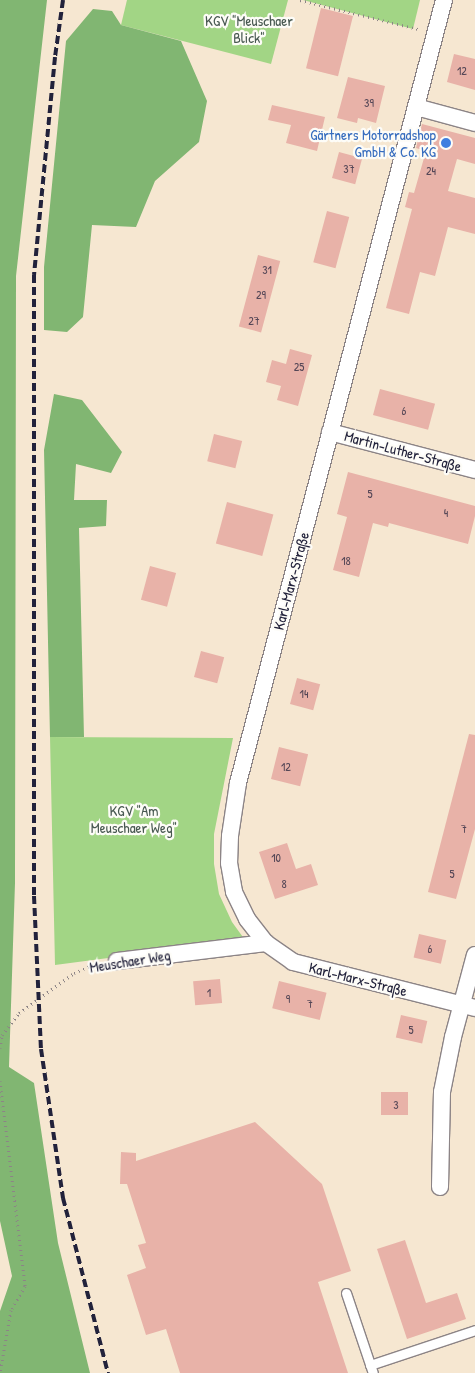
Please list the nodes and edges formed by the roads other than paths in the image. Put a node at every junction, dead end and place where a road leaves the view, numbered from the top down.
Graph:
1 (444, 0) edge
2 (416, 107) junction
3 (475, 122) edge
4 (330, 432) junction
5 (475, 470) edge
6 (266, 943) junction
7 (475, 955) edge
8 (117, 961) road end
9 (468, 1007) edge
10 (440, 1187) dead end
11 (346, 1293) dead end
12 (475, 1330) edge
13 (372, 1369) edge

1 - 2 street, Karl-Marx-Straße
2 - 3 street
2 - 4 street, Karl-Marx-Straße
4 - 5 street, Martin-Luther-Straße
4 - 6 street, Karl-Marx-Straße
6 - 8 street, Meuschaer Weg
6 - 9 street, Karl-Marx-Straße
7 - 9 street
9 - 10 street
11 - 13 lane
12 - 13 lane

